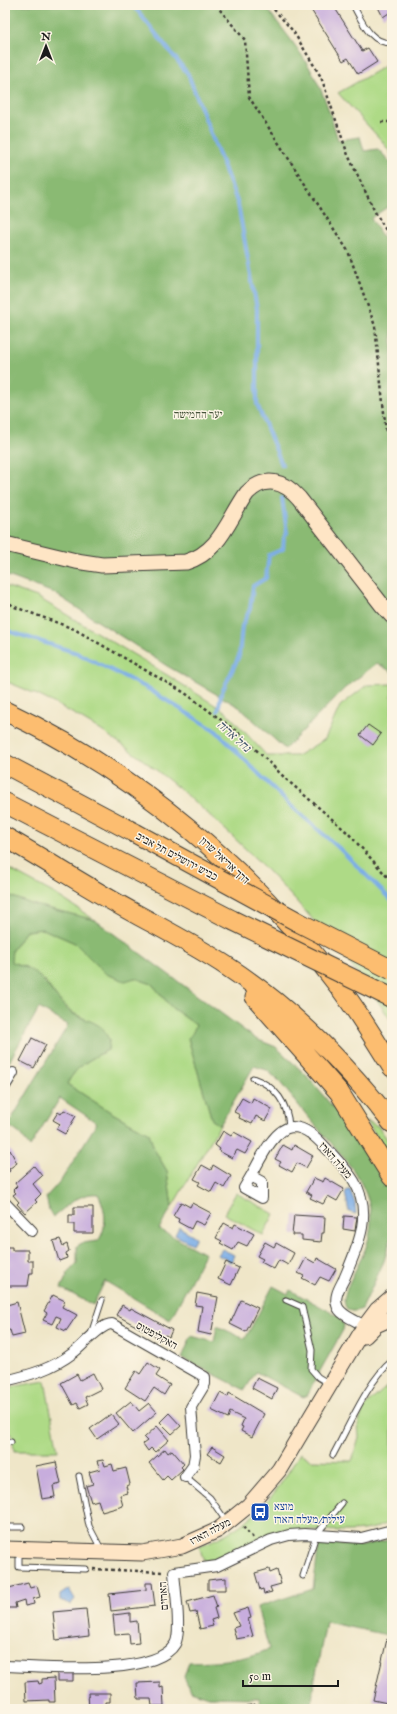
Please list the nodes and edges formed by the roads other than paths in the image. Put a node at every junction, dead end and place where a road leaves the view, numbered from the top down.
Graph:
1 (353, 5) edge
2 (392, 43) edge
3 (5, 544) edge
4 (392, 616) edge
5 (5, 711) edge
6 (5, 764) edge
7 (5, 803) edge
8 (5, 837) edge
9 (229, 968) junction
10 (392, 970) edge
11 (392, 998) edge
12 (392, 1067) edge
13 (13, 1073) dead end
14 (253, 1078) dead end
15 (5, 1086) edge
16 (392, 1123) edge
17 (289, 1127) junction
18 (251, 1176) dead end
19 (392, 1177) edge
20 (5, 1203) edge
21 (32, 1231) dead end
22 (392, 1297) edge
23 (102, 1300) dead end
24 (286, 1300) dead end
25 (392, 1318) edge
26 (365, 1326) junction
27 (89, 1340) junction
28 (350, 1351) junction
29 (392, 1361) edge
30 (5, 1381) edge
31 (330, 1384) junction
32 (11, 1442) dead end
33 (5, 1443) edge
34 (333, 1455) dead end
35 (79, 1476) dead end
36 (185, 1477) joint
37 (342, 1503) dead end
38 (230, 1521) junction
39 (5, 1527) edge
40 (22, 1527) dead end
41 (392, 1530) edge
42 (316, 1535) junction
43 (12, 1549) edge
44 (102, 1553) junction
45 (86, 1569) road end
46 (303, 1576) dead end
47 (5, 1666) edge

1 - 2 lane
3 - 4 main road
5 - 12 highway, דרך אריאל שרון
6 - 10 highway, כביש ירושלים תל אביב, bridge
7 - 11 highway, bridge
8 - 9 highway
9 - 16 highway
9 - 19 highway
13 - 15 street
14 - 17 lane
17 - 18 street
17 - 26 street, מעלה הארז
20 - 21 street
22 - 26 main road, מעלה הארז
23 - 27 lane
24 - 31 lane
25 - 28 main road, מעלה הארז
26 - 28 main road, מעלה הארז
27 - 30 street, האקליפטוס
27 - 36 street, האקליפטוס
28 - 31 main road, מעלה הארז
29 - 34 lane
31 - 38 main road, מעלה הארז
32 - 33 lane
35 - 44 lane
36 - 38 lane
37 - 42 lane
38 - 44 main road, מעלה הארז
39 - 40 lane
41 - 42 street, הארזים
42 - 46 lane
42 - 47 street, הארזים
43 - 44 main road, מעלה הארז
43 - 45 lane

